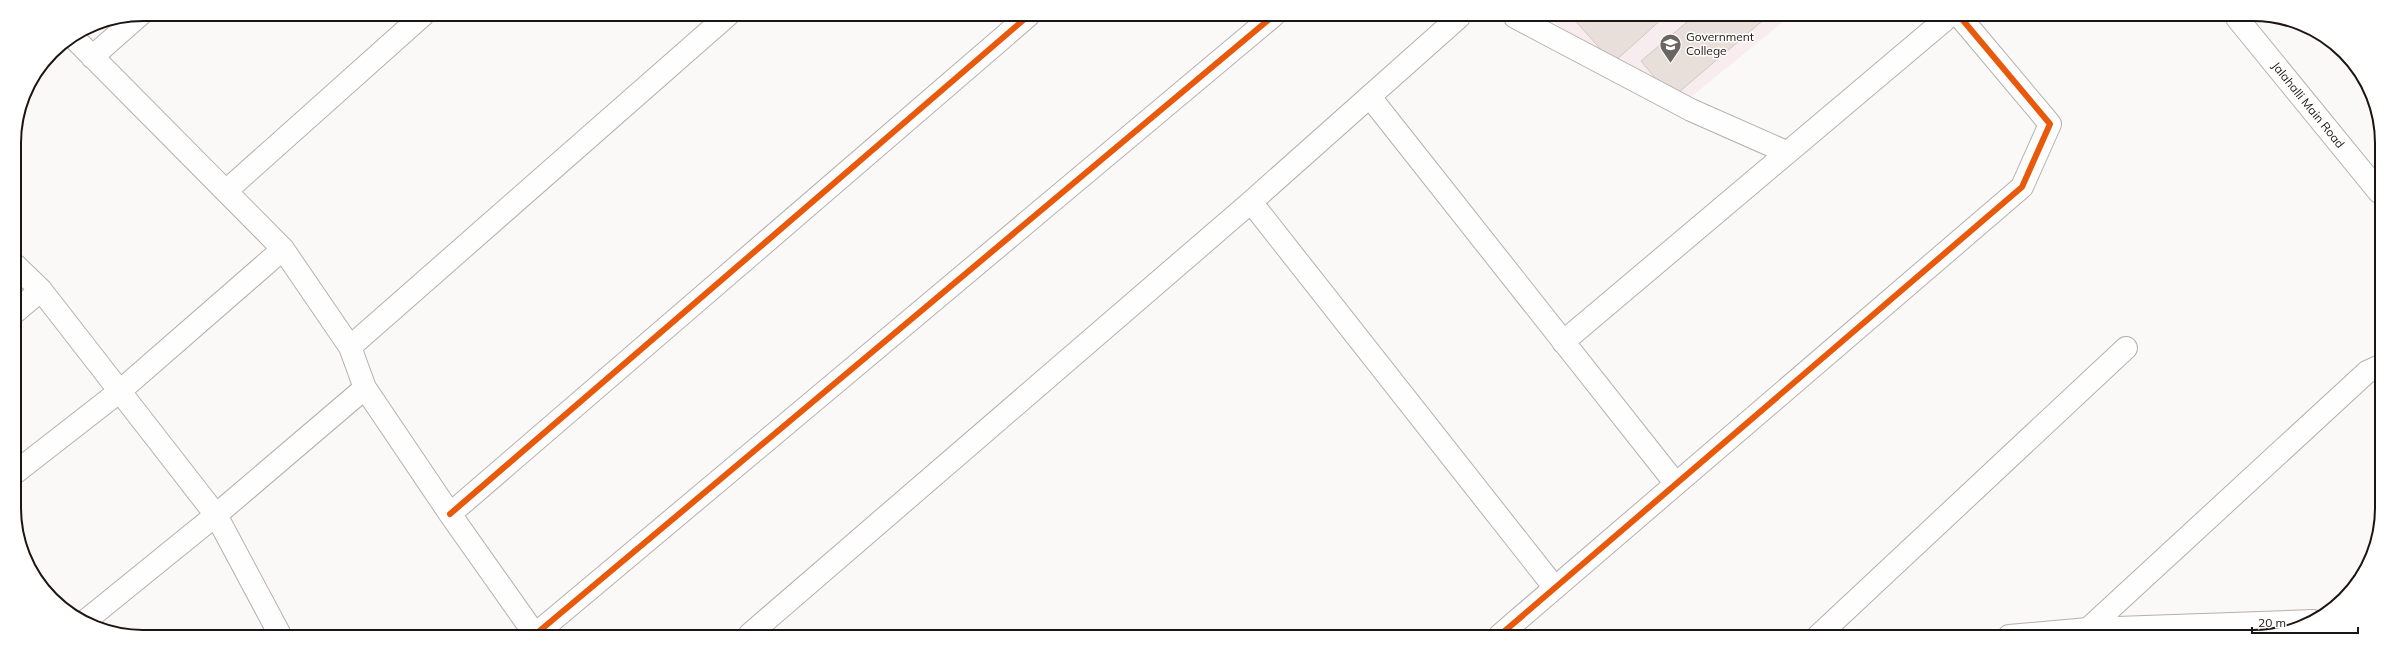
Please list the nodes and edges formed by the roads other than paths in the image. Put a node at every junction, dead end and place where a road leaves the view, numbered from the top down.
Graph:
1 (416, 21) edge
2 (721, 21) edge
3 (1022, 21) edge
4 (1267, 21) edge
5 (1456, 21) edge
6 (1523, 21) edge
7 (1943, 21) edge
8 (1964, 21) edge
9 (2239, 21) edge
10 (132, 22) edge
11 (77, 41) edge
12 (92, 57) junction
13 (1370, 97) junction
14 (1786, 152) junction
15 (2375, 187) edge
16 (226, 191) junction
17 (1251, 202) junction
18 (283, 249) junction
19 (21, 271) edge
20 (41, 290) junction
21 (21, 307) edge
22 (1563, 342) junction
23 (350, 347) junction
24 (2126, 348) dead end
25 (2375, 368) edge
26 (365, 388) junction
27 (120, 390) junction
28 (21, 468) edge
29 (1676, 484) junction
30 (450, 514) junction
31 (216, 515) junction
32 (1555, 588) junction
33 (90, 617) edge
34 (2298, 622) edge
35 (2088, 629) junction
36 (277, 630) edge
37 (531, 630) edge
38 (542, 630) edge
39 (755, 630) edge
40 (1506, 630) edge
41 (1824, 630) edge
42 (2077, 630) edge

1 - 16 street
2 - 23 street
3 - 30 street
4 - 38 street
5 - 13 street
6 - 14 street
7 - 14 street
8 - 29 street
9 - 15 street, Jalahalli Main Road
10 - 12 street
11 - 12 street
12 - 16 street
13 - 17 street
13 - 22 street
14 - 22 street
16 - 18 street
17 - 32 street
17 - 39 street
18 - 23 street
18 - 27 street
19 - 20 street
20 - 21 street
20 - 27 street
22 - 29 street
23 - 26 street
24 - 41 street
25 - 35 street
26 - 30 street
26 - 31 street
27 - 28 street
27 - 31 street
29 - 32 street
30 - 37 street
31 - 33 street
31 - 36 street
32 - 40 street
34 - 35 street
35 - 42 street

